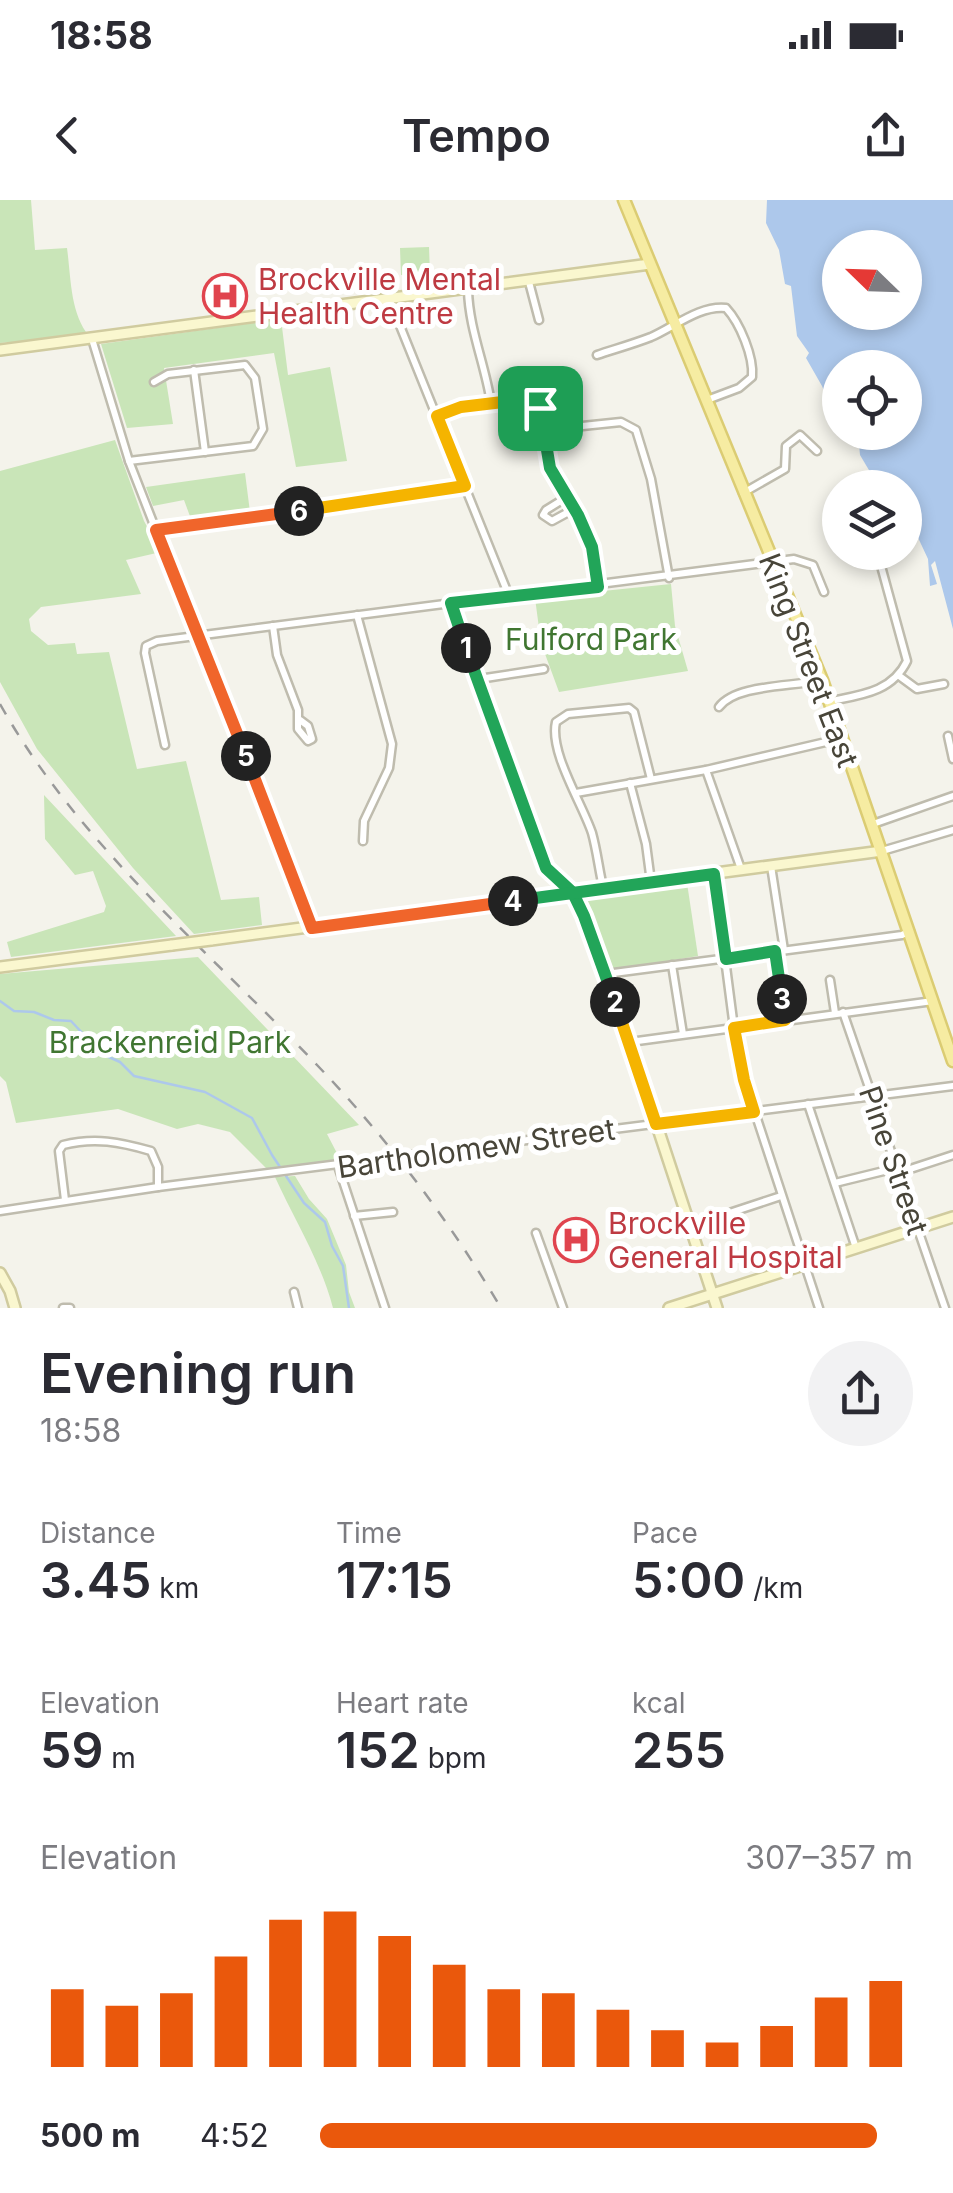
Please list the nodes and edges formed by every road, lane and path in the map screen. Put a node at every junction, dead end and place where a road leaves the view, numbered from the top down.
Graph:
1 (624, 200) edge
2 (650, 264) junction
3 (529, 282) junction
4 (468, 290) junction
5 (390, 301) junction
6 (539, 320) dead end
7 (674, 324) junction
8 (92, 340) junction
9 (0, 350) edge
10 (597, 355) dead end
11 (194, 370) junction
12 (154, 382) dead end
13 (706, 401) junction
14 (491, 402) junction
15 (437, 416) junction
16 (544, 430) junction
17 (204, 452) junction
18 (817, 452) dead end
19 (129, 461) junction
20 (465, 486) junction
21 (744, 494) junction
22 (567, 497) junction
23 (574, 509) junction
24 (156, 530) junction
25 (772, 564) junction
26 (882, 570) edge
27 (669, 578) junction
28 (598, 587) junction
29 (824, 592) dead end
30 (509, 596) junction
31 (451, 603) junction
32 (358, 615) junction
33 (274, 626) junction
34 (199, 635) junction
35 (544, 668) dead end
36 (898, 676) junction
37 (479, 679) junction
38 (822, 680) junction
39 (944, 684) dead end
40 (831, 702) junction
41 (719, 707) dead end
42 (300, 720) dead end
43 (948, 736) dead end
44 (844, 738) junction
45 (165, 746) dead end
46 (953, 759) edge
47 (706, 770) junction
48 (652, 779) junction
49 (630, 783) junction
50 (576, 793) junction
51 (953, 796) edge
52 (872, 824) junction
53 (953, 830) edge
54 (363, 841) dead end
55 (882, 851) junction
56 (772, 866) junction
57 (741, 870) junction
58 (714, 874) junction
59 (651, 883) junction
60 (603, 889) junction
61 (573, 893) junction
62 (312, 928) junction
63 (910, 932) junction
64 (779, 950) junction
65 (726, 959) junction
66 (672, 965) junction
67 (0, 967) edge
68 (606, 974) junction
69 (830, 980) dead end
70 (933, 1001) junction
71 (839, 1013) junction
72 (785, 1020) junction
73 (734, 1028) junction
74 (683, 1034) junction
75 (628, 1042) junction
76 (953, 1061) edge
77 (953, 1086) edge
78 (870, 1096) junction
79 (808, 1104) junction
80 (754, 1112) junction
81 (656, 1124) junction
82 (953, 1155) edge
83 (338, 1166) junction
84 (897, 1170) junction
85 (834, 1184) junction
86 (158, 1186) junction
87 (781, 1196) junction
88 (66, 1200) junction
89 (0, 1211) edge
90 (394, 1212) dead end
91 (354, 1216) junction
92 (953, 1216) edge
93 (690, 1226) junction
94 (917, 1228) junction
95 (536, 1233) dead end
96 (856, 1248) junction
97 (805, 1266) junction
98 (0, 1274) edge
99 (294, 1292) dead end
100 (712, 1295) junction
101 (949, 1307) edge
102 (14, 1308) edge
103 (298, 1308) edge
104 (385, 1308) edge
105 (562, 1308) edge
106 (668, 1308) edge
107 (716, 1308) edge
108 (819, 1308) edge

1 - 2 main road, King Street East
2 - 3 street
2 - 7 main road, King Street East
3 - 4 street
3 - 6 street
4 - 5 street
4 - 14 street
5 - 8 street
5 - 15 street
7 - 10 street
7 - 13 main road, King Street East
7 - 13 street
8 - 9 street
8 - 19 street
11 - 12 street
11 - 17 street
11 - 17 street
13 - 21 main road, King Street East
14 - 15 street
14 - 16 street
15 - 20 street
16 - 22 street
16 - 27 street
17 - 19 street
18 - 21 street
19 - 24 street
20 - 24 street
20 - 30 street
21 - 25 main road, King Street East
22 - 23 street
22 - 23 street
23 - 28 street
24 - 34 street
25 - 27 street
25 - 29 street
25 - 38 main road, King Street East
26 - 36 street
27 - 28 street
28 - 30 street
30 - 31 street
31 - 32 street
31 - 37 street
32 - 33 street
32 - 54 street
33 - 34 street
33 - 42 street
34 - 45 street
34 - 62 street
35 - 37 street
36 - 39 street
36 - 40 street
37 - 61 street
38 - 40 main road, King Street East
38 - 41 street
40 - 44 main road, King Street East
43 - 46 street
44 - 47 street
44 - 52 main road, King Street East
47 - 48 street
47 - 57 street
48 - 49 street
48 - 50 street
49 - 50 street
49 - 59 street
50 - 60 street
51 - 52 street
52 - 55 main road, King Street East
53 - 55 street
55 - 56 street
55 - 63 main road, King Street East
56 - 57 street
56 - 64 street
57 - 58 street
58 - 59 street
58 - 65 street
59 - 60 street
60 - 61 street
61 - 62 street
61 - 68 street
62 - 67 street, bridge
63 - 64 street
63 - 70 main road, King Street East
64 - 65 street
64 - 72 street
65 - 66 street
65 - 73 street
66 - 68 street
66 - 74 street
68 - 75 street
69 - 71 street, Pine Street
70 - 71 street
70 - 76 main road, King Street East
71 - 72 street
71 - 78 street, Pine Street
72 - 73 street
73 - 74 street
73 - 80 street
74 - 75 street
75 - 81 street
77 - 78 street, Bartholomew Street
78 - 79 street, Bartholomew Street
78 - 84 street, Pine Street
79 - 80 street, Bartholomew Street
79 - 85 street
80 - 81 street, Bartholomew Street
80 - 87 street
81 - 83 street, Bartholomew Street
81 - 93 street
82 - 84 street
83 - 86 street, Bartholomew Street
83 - 91 street
84 - 85 street
84 - 94 street, Pine Street
85 - 96 street
86 - 88 street, Bartholomew Street
86 - 88 street
87 - 93 street
87 - 97 street
88 - 89 street, Bartholomew Street
90 - 91 street
91 - 104 street
92 - 94 street
93 - 100 street
94 - 96 street
94 - 101 street, Pine Street
95 - 105 street
96 - 97 street
97 - 100 street
97 - 108 street
98 - 102 street
99 - 103 street
100 - 106 street
100 - 107 street

